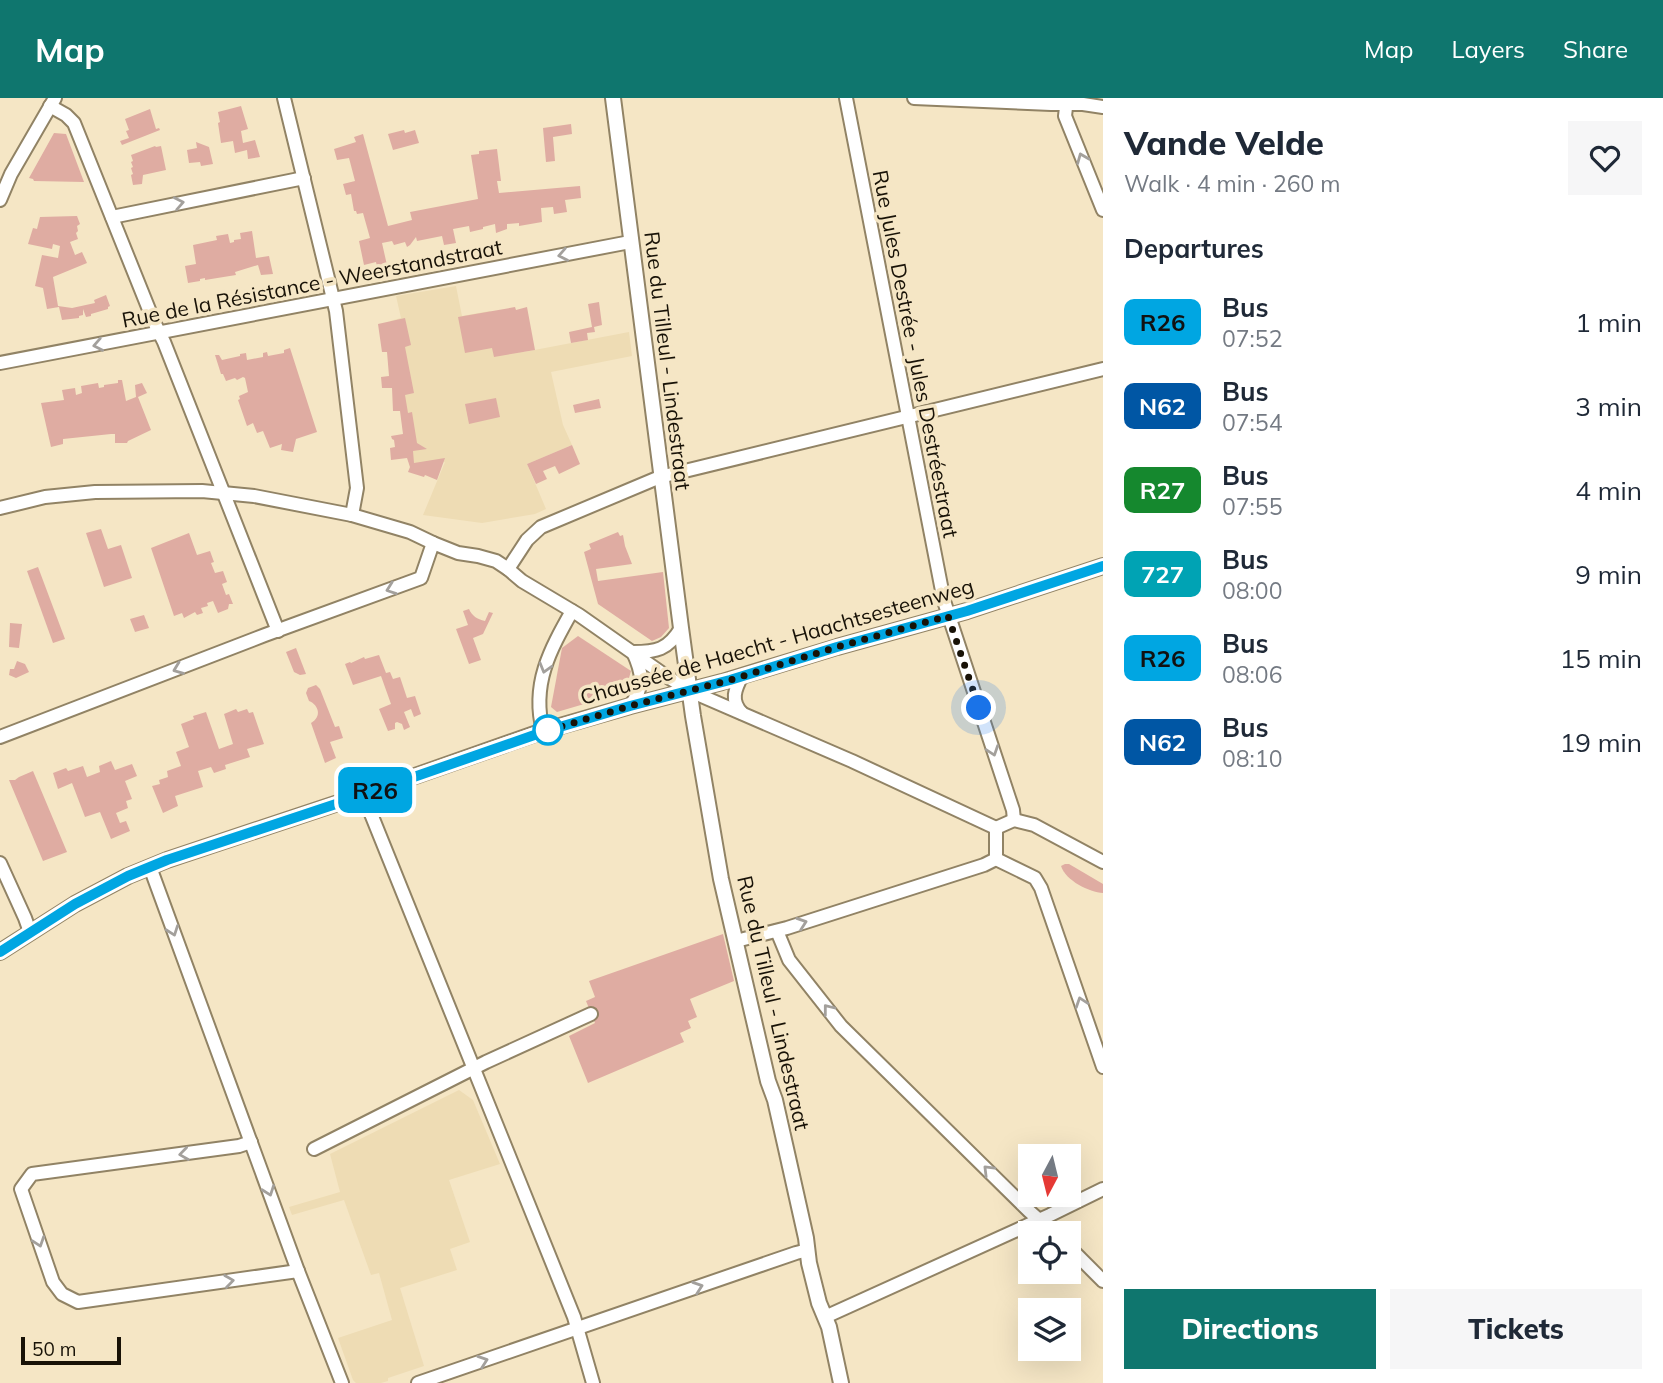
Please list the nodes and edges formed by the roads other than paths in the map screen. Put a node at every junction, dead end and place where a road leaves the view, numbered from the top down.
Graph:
1 (284, 98) edge
2 (613, 98) edge
3 (846, 98) edge
4 (914, 98) edge
5 (1067, 101) edge
6 (52, 102) edge
7 (1103, 107) edge
8 (304, 178) junction
9 (0, 200) edge
10 (1103, 210) edge
11 (112, 217) junction
12 (631, 242) junction
13 (334, 299) junction
14 (159, 333) junction
15 (0, 363) edge
16 (1103, 369) edge
17 (908, 416) junction
18 (660, 477) junction
19 (223, 493) junction
20 (0, 508) edge
21 (352, 515) junction
22 (433, 543) junction
23 (1103, 566) edge
24 (508, 569) junction
25 (572, 611) junction
26 (948, 616) junction
27 (681, 628) junction
28 (278, 631) junction
29 (632, 652) junction
30 (743, 676) junction
31 (690, 691) junction
32 (630, 706) junction
33 (743, 713) junction
34 (543, 732) junction
35 (0, 737) edge
36 (363, 794) junction
37 (1014, 820) junction
38 (996, 828) junction
39 (996, 859) junction
40 (1103, 862) edge
41 (0, 863) edge
42 (150, 867) junction
43 (777, 931) junction
44 (30, 932) junction
45 (736, 941) junction
46 (0, 952) edge
47 (591, 1014) dead end
48 (1103, 1067) edge
49 (473, 1068) junction
50 (251, 1142) junction
51 (314, 1149) dead end
52 (1103, 1189) edge
53 (1040, 1219) junction
54 (808, 1250) junction
55 (1081, 1259) edge
56 (299, 1271) junction
57 (1103, 1280) edge
58 (825, 1317) junction
59 (578, 1328) junction
60 (342, 1383) edge
61 (418, 1383) edge
62 (593, 1383) edge
63 (841, 1383) edge

1 - 8 street
2 - 12 street, Rue du Tilleul - Lindestraat
3 - 17 street, Rue Jules Destrée - Jules Destréestraat
4 - 5 street
5 - 7 street
10 -> 5 street
6 - 9 street
6 - 11 street
11 -> 8 street
8 - 13 street
11 - 14 street
12 -> 13 street, Rue de la Résistance - Weerstandstraat
12 - 18 street, Rue du Tilleul - Lindestraat
13 - 14 street, Rue de la Résistance - Weerstandstraat
13 - 21 street
14 -> 15 street, Rue de la Résistance - Weerstandstraat
14 - 19 street
16 - 17 street
17 - 18 street
17 - 26 street, Rue Jules Destrée - Jules Destréestraat
18 - 24 street
18 - 27 street, Rue du Tilleul - Lindestraat
19 - 20 street
19 - 21 street
19 - 28 street
21 - 22 street
22 - 24 street
22 -> 28 street
23 - 26 street, Chaussée de Haecht - Haachtsesteenweg
24 - 25 street
25 - 29 street
25 -> 34 street
26 - 30 street, Chaussée de Haecht - Haachtsesteenweg
26 -> 37 street, Rue Jules Destrée - Jules Destréestraat
27 - 29 street
27 - 31 street, Rue du Tilleul - Lindestraat
28 -> 35 street
29 - 31 street
29 - 32 street
30 - 31 street, Chaussée de Haecht - Haachtsesteenweg
30 - 33 street
31 - 32 street, Chaussée de Haecht - Haachtsesteenweg
31 - 33 street
31 - 45 street, Rue du Tilleul - Lindestraat
32 - 34 street, Chaussée de Haecht - Haachtsesteenweg
33 - 38 street
34 - 36 street, Chaussée de Haecht - Haachtsesteenweg
36 - 42 street, Chaussée de Haecht - Haachtsesteenweg
36 - 49 street
37 - 38 street
37 - 40 street
38 - 39 street
43 -> 39 street
48 -> 39 street
41 - 44 street
42 - 44 street, Chaussée de Haecht - Haachtsesteenweg
42 -> 50 street
43 - 45 street
53 -> 43 street
44 - 46 street, Chaussée de Haecht - Haachtsesteenweg
45 - 54 street, Rue du Tilleul - Lindestraat
47 - 49 street
49 - 51 street
49 - 59 street
50 -> 56 street
50 -> 56 street
52 - 53 street
53 - 58 street
54 - 58 street, Rue du Tilleul - Lindestraat
59 -> 54 street
55 - 57 street
56 - 60 street
58 - 63 street, Rue du Tilleul - Lindestraat
61 -> 59 street
59 - 62 street

